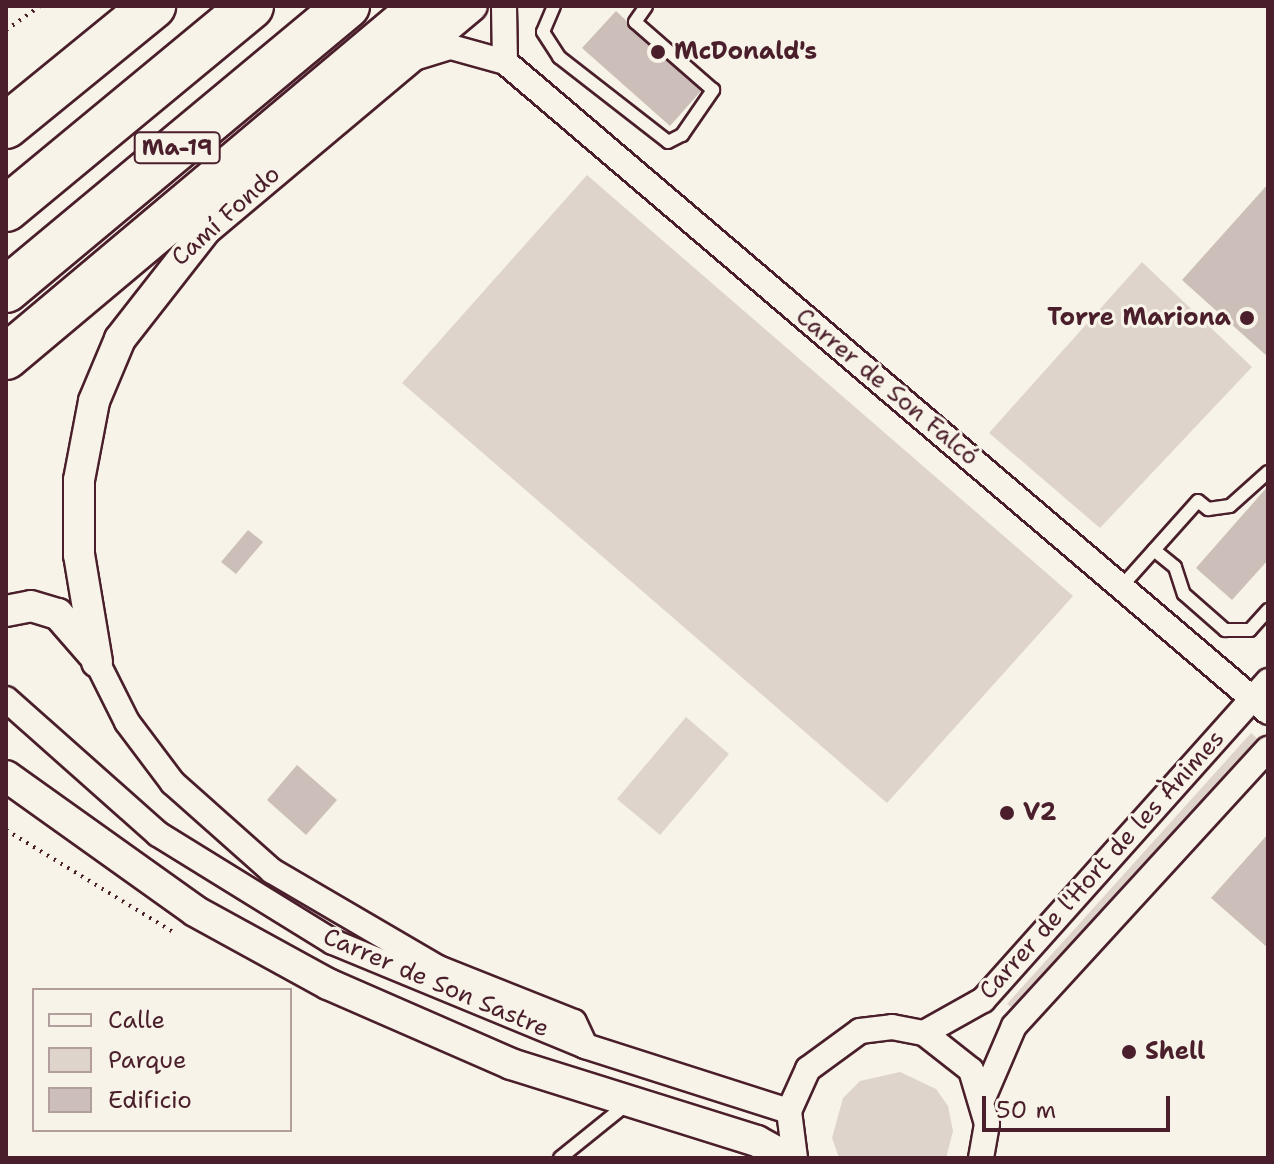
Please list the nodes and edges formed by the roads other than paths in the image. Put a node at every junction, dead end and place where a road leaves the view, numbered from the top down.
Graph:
1 (153, 6) edge
2 (251, 6) edge
3 (347, 6) edge
4 (424, 6) edge
5 (472, 6) edge
6 (504, 6) edge
7 (554, 6) edge
8 (646, 6) edge
9 (404, 62) junction
10 (505, 62) junction
11 (6, 126) edge
12 (6, 209) edge
13 (6, 290) edge
14 (6, 357) edge
15 (1268, 472) edge
16 (1154, 550) junction
17 (1121, 587) junction
18 (1268, 610) edge
19 (6, 611) edge
20 (97, 662) junction
21 (1263, 697) edge
22 (6, 699) edge
23 (1268, 749) edge
24 (6, 776) edge
25 (6, 792) edge
26 (96, 841) junction
27 (924, 1033) junction
28 (585, 1046) junction
29 (983, 1098) junction
30 (629, 1102) junction
31 (789, 1111) junction
32 (560, 1158) edge
33 (788, 1158) edge
34 (795, 1158) edge
35 (981, 1158) edge

1 - 11 highway
2 - 12 highway, Ma-19
3 - 13 highway, Ma-19
4 - 14 highway
5 - 9 street, Camí Fondo
6 - 10 street
7 - 8 lane
9 - 10 street
9 - 20 street, Camí Fondo
10 - 17 street, Carrer de Son Falcó
15 - 16 lane
16 - 17 lane
16 - 18 lane
17 - 21 street, Carrer de Son Falcó
19 - 20 street
20 - 28 street
21 - 27 street, Carrer de l'Hort de les Ànimes
22 - 28 street, Carrer de Son Sastre
23 - 29 street, Carrer de l'Hort de les Ànimes
24 - 26 street
25 - 26 lane
26 - 30 street
27 - 29 street
27 - 31 street
28 - 31 street, Carrer de Son Sastre
29 - 35 street
30 - 32 lane
30 - 33 street
31 - 34 street

